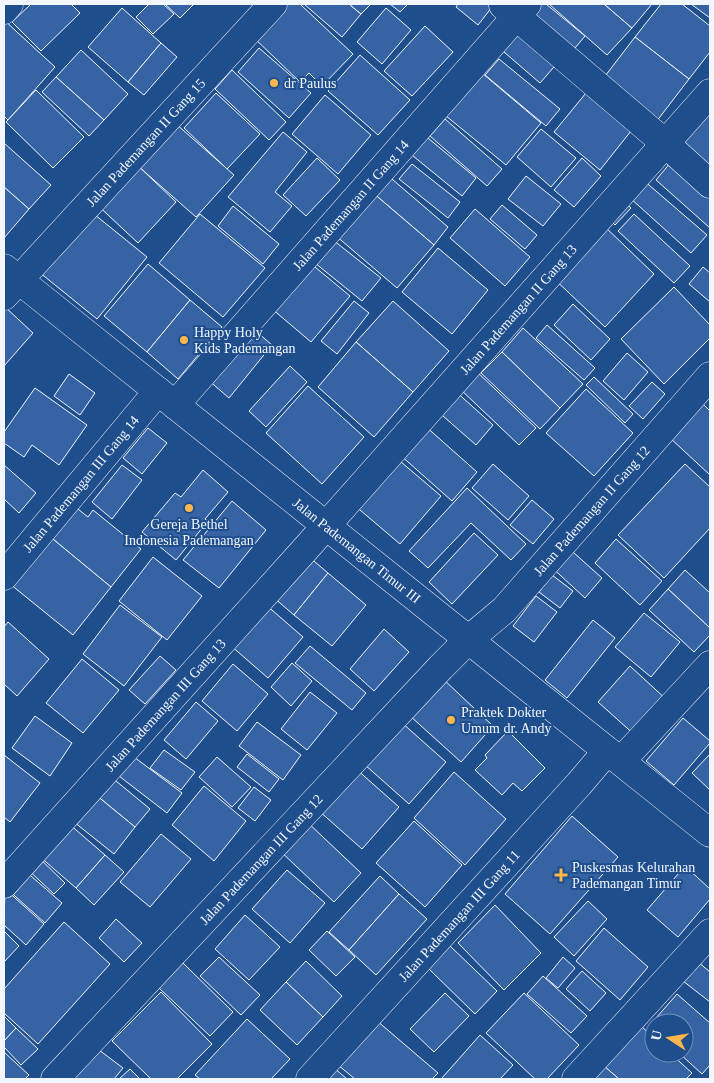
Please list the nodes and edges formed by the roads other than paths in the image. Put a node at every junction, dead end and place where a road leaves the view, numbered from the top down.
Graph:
1 (9, 4) edge
2 (273, 4) edge
3 (515, 8) edge
4 (4, 10) edge
5 (710, 93) edge
6 (666, 144) junction
7 (710, 184) edge
8 (8, 281) edge
9 (710, 376) edge
10 (166, 398) junction
11 (326, 525) junction
12 (4, 576) edge
13 (468, 640) junction
14 (710, 665) edge
15 (614, 756) junction
16 (710, 832) edge
17 (4, 884) edge
18 (710, 933) edge
19 (55, 1079) edge
20 (310, 1079) edge
21 (576, 1079) edge

1 - 4 street
2 - 8 street, Jalan Pademangan II Gang 15
3 - 6 street
3 - 10 street, Jalan Pademangan II Gang 14
5 - 6 street, Jalan Pademangan II Gang 13
6 - 7 street
6 - 11 street, Jalan Pademangan II Gang 13
8 - 10 street, Jalan Pademangan Timur III
9 - 13 street, Jalan Pademangan II Gang 12
10 - 11 street, Jalan Pademangan Timur III
10 - 12 street, Jalan Pademangan III Gang 14
11 - 13 street, Jalan Pademangan Timur III
11 - 17 street, Jalan Pademangan III Gang 13
13 - 15 street, Jalan Pademangan Timur III
13 - 19 street, Jalan Pademangan III Gang 12
14 - 15 street, Jalan Pademangan III Gang 11
15 - 16 street, Jalan Pademangan Timur III
15 - 20 street, Jalan Pademangan III Gang 11
18 - 21 street

